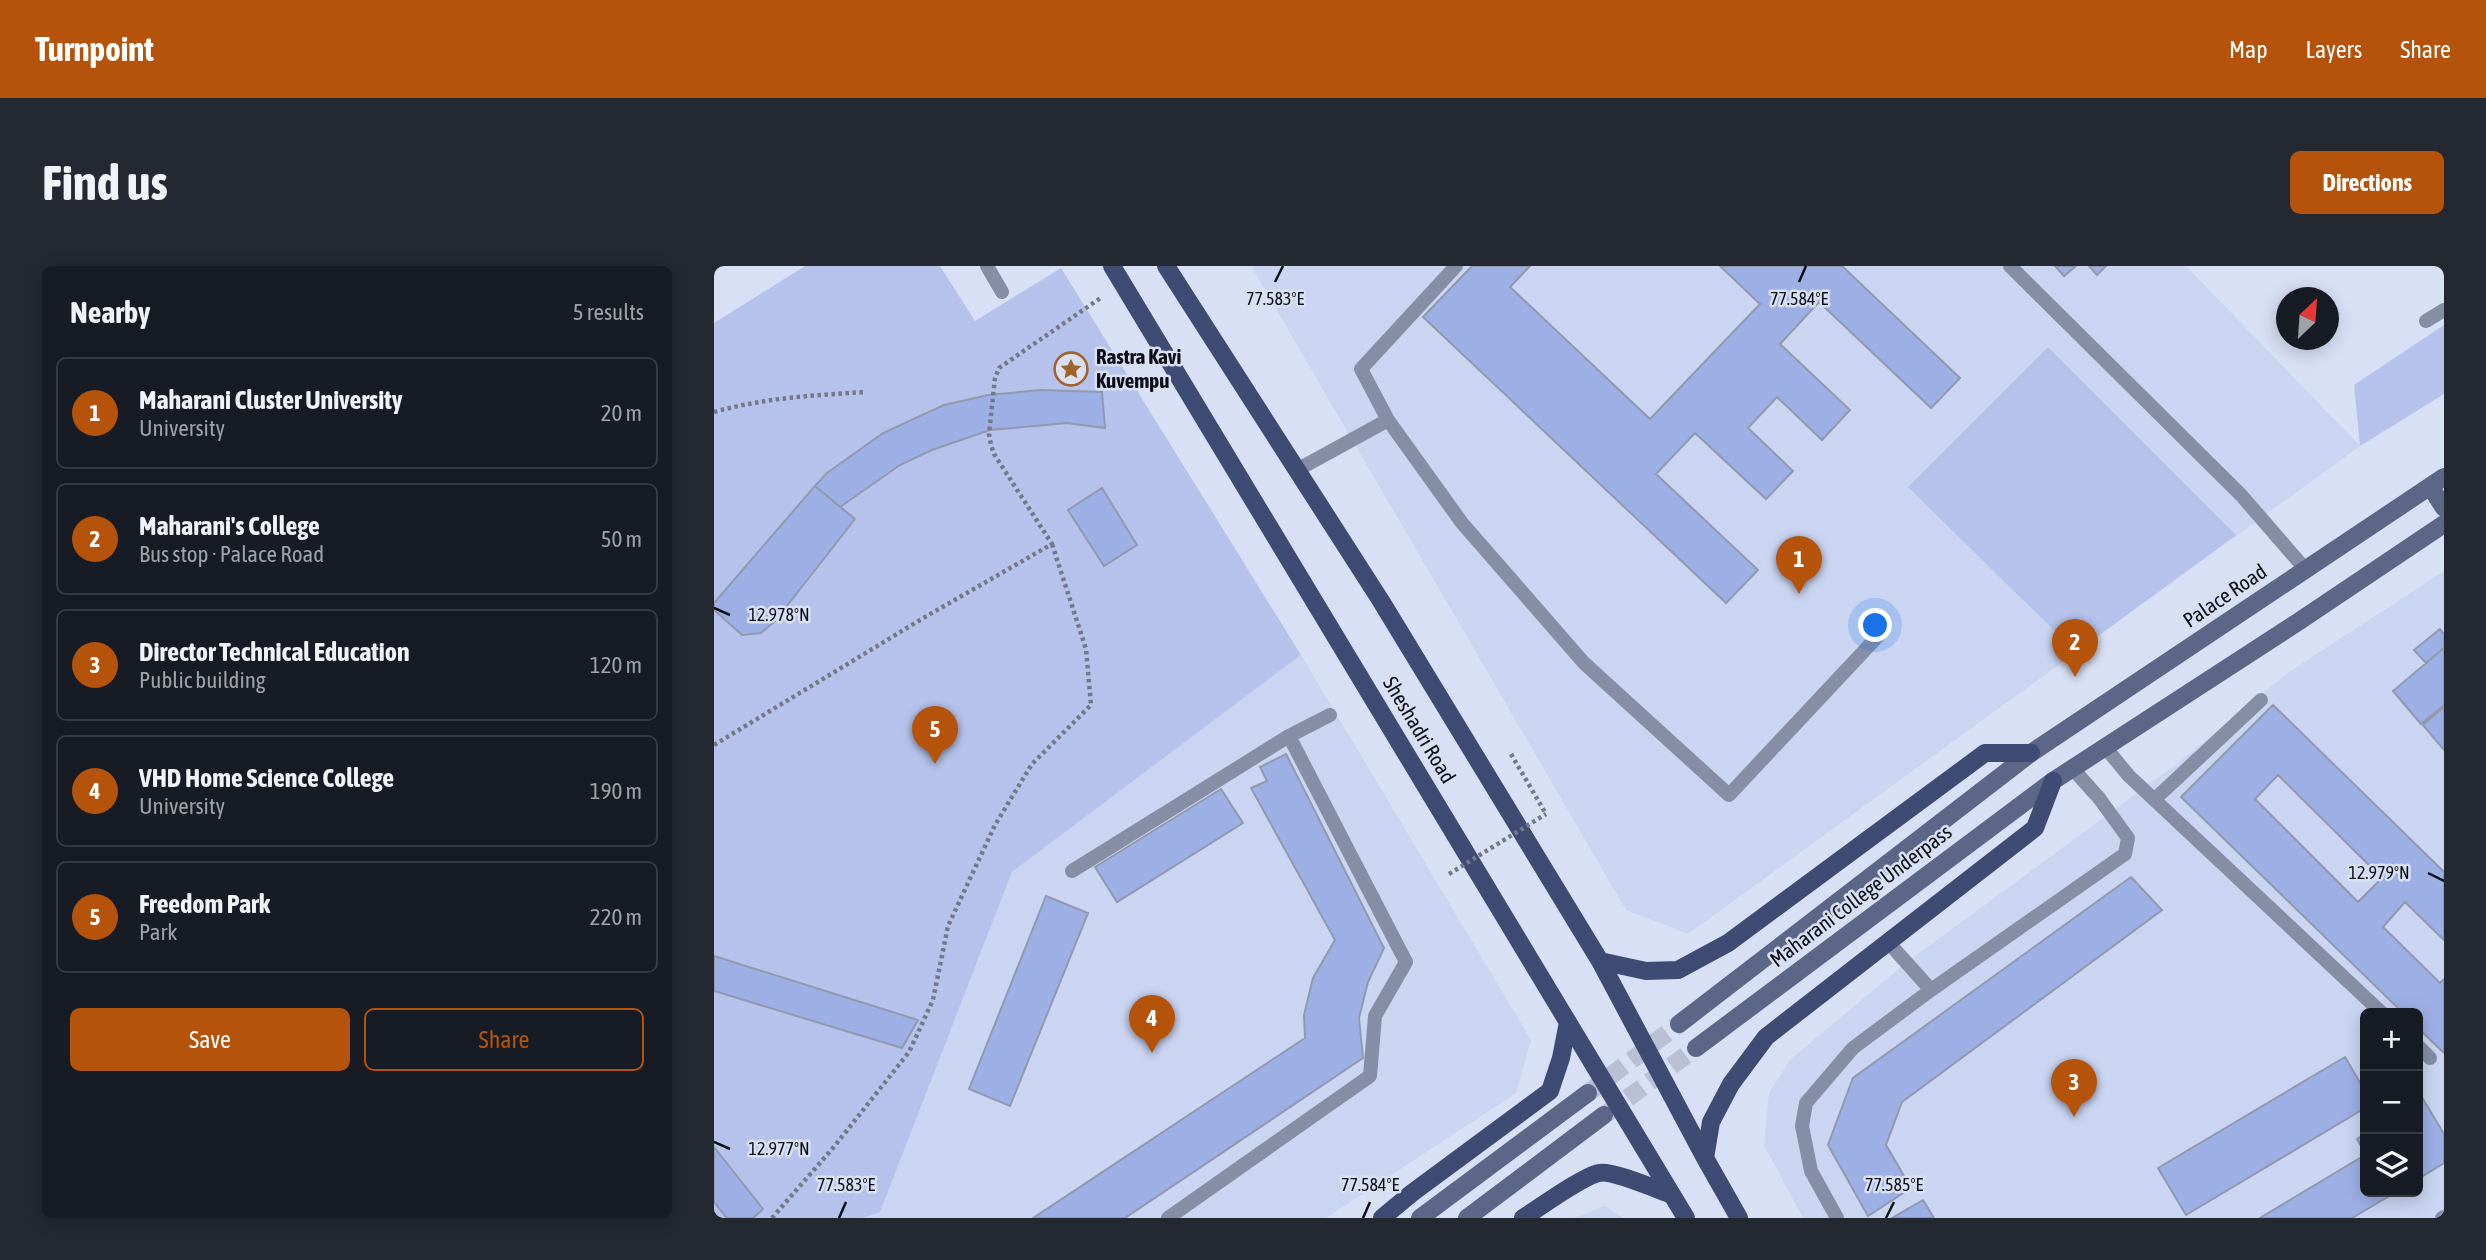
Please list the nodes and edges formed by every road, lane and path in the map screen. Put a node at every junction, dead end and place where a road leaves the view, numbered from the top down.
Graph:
1 (987, 266) edge
2 (1112, 266) edge
3 (1166, 266) edge
4 (1456, 266) edge
5 (2010, 266) edge
6 (1002, 292) dead end
7 (1102, 297) dead end
8 (2444, 310) edge
9 (2426, 321) dead end
10 (866, 392) dead end
11 (714, 412) edge
12 (1388, 420) junction
13 (1297, 470) junction
14 (2437, 482) edge
15 (2444, 508) edge
16 (2444, 524) edge
17 (1052, 544) junction
18 (2306, 569) junction
19 (1879, 635) dead end
20 (2261, 700) dead end
21 (1330, 715) dead end
22 (1289, 736) junction
23 (714, 745) edge
24 (2105, 747) junction
25 (2031, 753) junction
26 (1511, 754) dead end
27 (2072, 768) junction
28 (2053, 780) junction
29 (2155, 799) junction
30 (1072, 871) dead end
31 (1448, 874) dead end
32 (1888, 942) junction
33 (1600, 961) junction
34 (1931, 990) junction
35 (2377, 1008) edge
36 (1568, 1021) junction
37 (1679, 1024) tunnel mouth
38 (1696, 1048) tunnel mouth
39 (2423, 1051) edge
40 (2430, 1058) dead end
41 (1588, 1093) tunnel mouth
42 (1604, 1115) tunnel mouth
43 (1704, 1158) junction
44 (1672, 1195) junction
45 (772, 1218) edge
46 (1168, 1218) edge
47 (1382, 1218) edge
48 (1420, 1218) edge
49 (1467, 1218) edge
50 (1523, 1218) edge
51 (1686, 1218) edge
52 (1739, 1218) edge
53 (1837, 1218) edge

1 - 6 lane
2 - 36 main road, Sheshadri Road
3 - 13 main road, Sheshadri Road
4 - 12 lane
5 - 18 lane
7 - 17 path
8 - 9 lane
10 - 11 path
12 - 13 lane
12 - 19 lane
13 - 33 main road, Sheshadri Road
14 - 15 main road
14 - 18 main road, Palace Road
16 - 24 main road
17 - 23 path
17 - 45 path
18 - 25 main road, Palace Road
20 - 29 lane
21 - 22 lane
22 - 30 lane
22 - 46 lane
24 - 27 main road
24 - 29 lane
25 - 33 main road
25 - 37 main road, Maharani College Underpass
26 - 31 path, bridge
27 - 28 main road
27 - 34 lane
28 - 32 main road
28 - 38 main road, Maharani College Underpass
29 - 35 lane
32 - 34 lane
32 - 43 main road
33 - 43 main road, Sheshadri Road
34 - 53 lane
36 - 44 main road, Sheshadri Road
36 - 47 main road
39 - 40 lane
41 - 48 main road
42 - 49 main road
43 - 52 main road, Sheshadri Road
44 - 50 main road
44 - 51 main road, Sheshadri Road

